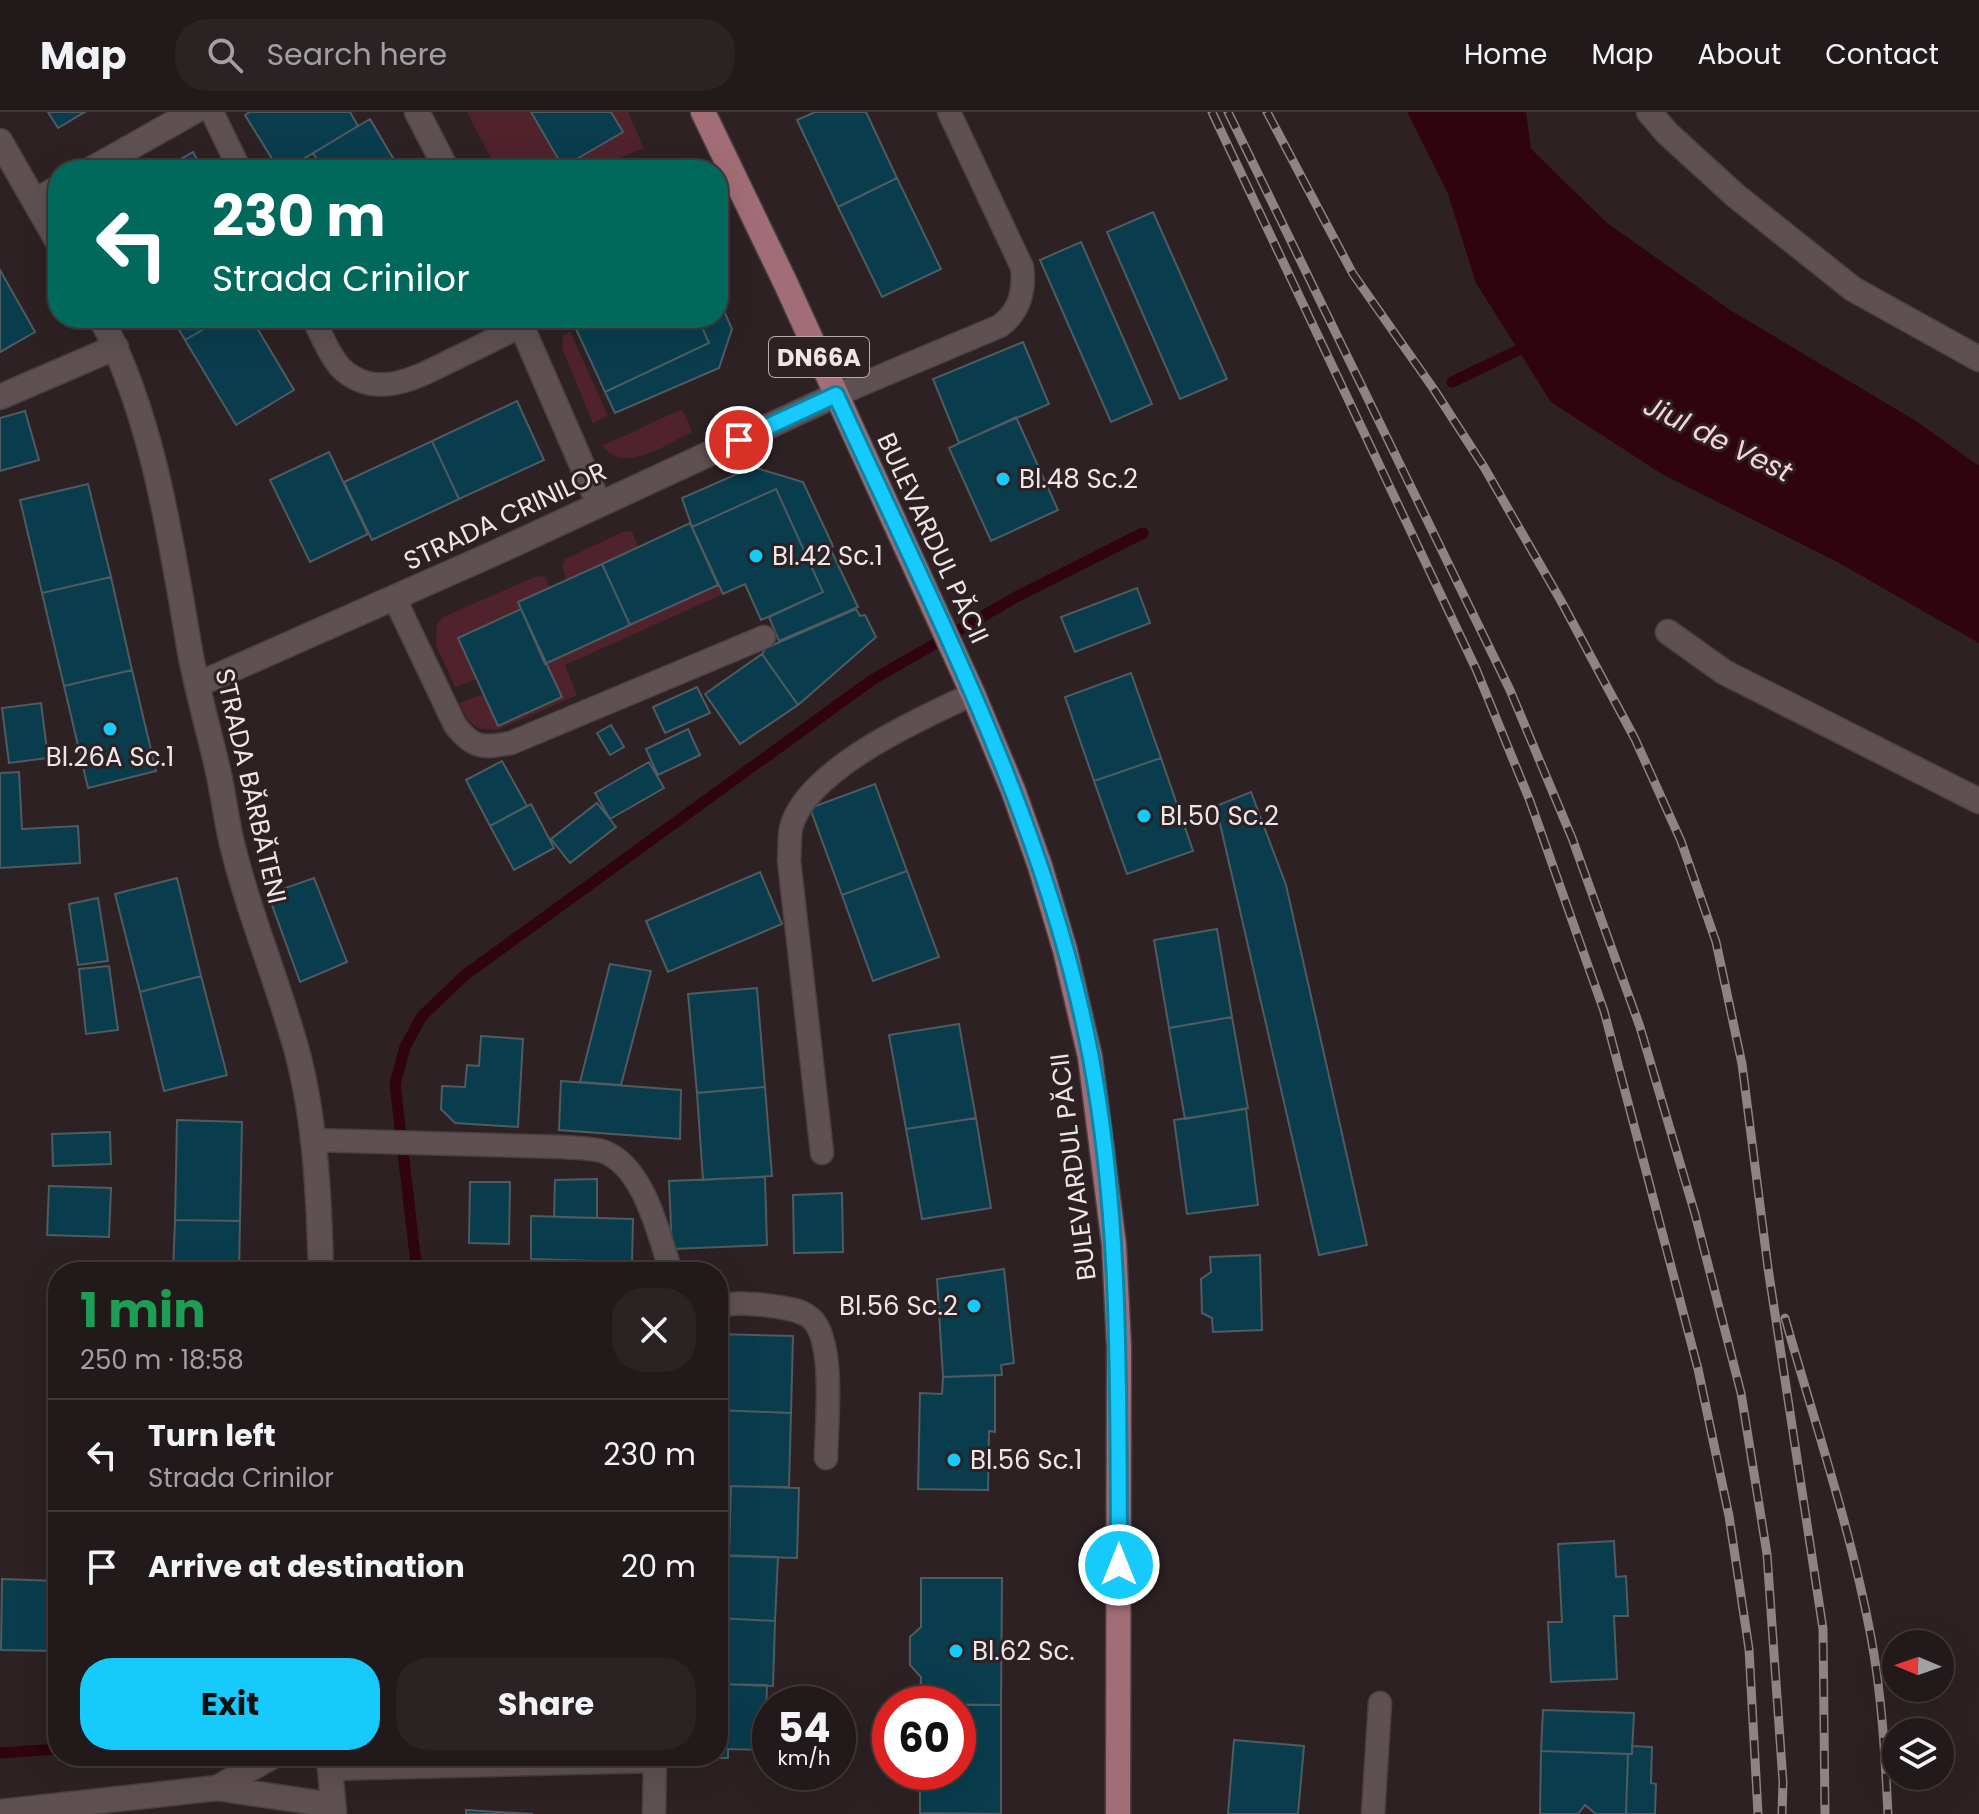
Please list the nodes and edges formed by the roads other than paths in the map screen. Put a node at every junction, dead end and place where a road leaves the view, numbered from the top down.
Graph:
1 (193, 112) edge
2 (212, 112) edge
3 (417, 112) edge
4 (703, 112) edge
5 (949, 112) edge
6 (1649, 112) edge
7 (0, 141) edge
8 (108, 160) edge
9 (235, 160) edge
10 (442, 160) edge
11 (726, 160) edge
12 (728, 164) edge
13 (48, 194) edge
14 (35, 201) junction
15 (48, 224) edge
16 (106, 328) edge
17 (318, 328) edge
18 (508, 328) edge
19 (522, 328) edge
20 (116, 347) junction
21 (1979, 359) edge
22 (836, 395) junction
23 (0, 397) edge
24 (599, 504) junction
25 (394, 597) junction
26 (1668, 632) dead end
27 (764, 637) dead end
28 (197, 685) junction
29 (973, 694) junction
30 (1979, 801) edge
31 (312, 1140) junction
32 (822, 1153) dead end
33 (320, 1262) edge
34 (667, 1262) edge
35 (728, 1306) edge
36 (826, 1458) dead end
37 (1380, 1703) dead end
38 (256, 1766) edge
39 (329, 1766) edge
40 (655, 1766) edge
41 (217, 1788) junction
42 (333, 1810) edge
43 (9, 1812) edge
44 (654, 1814) edge
45 (1118, 1814) edge
46 (1373, 1814) edge

1 - 8 street
2 - 9 lane
3 - 10 street
4 - 11 main road, BULEVARDUL PĂCII / DN66A
5 - 22 lane
6 - 21 street
7 - 14 street
12 - 22 main road, BULEVARDUL PĂCII / DN66A
13 - 14 street
14 - 15 street
16 - 20 street, STRADA BĂRBĂTENI
17 - 18 lane
19 - 24 street
20 - 23 street
20 - 28 street, STRADA BĂRBĂTENI
22 - 24 street, STRADA CRINILOR
22 - 29 main road, BULEVARDUL PĂCII / DN66A
24 - 25 street, STRADA CRINILOR
25 - 27 lane
25 - 28 street, STRADA CRINILOR
26 - 30 street
28 - 31 street, STRADA BĂRBĂTENI
29 - 32 lane
29 - 45 main road, BULEVARDUL PĂCII / DN66A
31 - 33 street, STRADA BĂRBĂTENI
31 - 34 lane
35 - 36 lane
37 - 46 lane
38 - 41 street
39 - 42 street
40 - 44 lane
41 - 42 street
41 - 43 street

